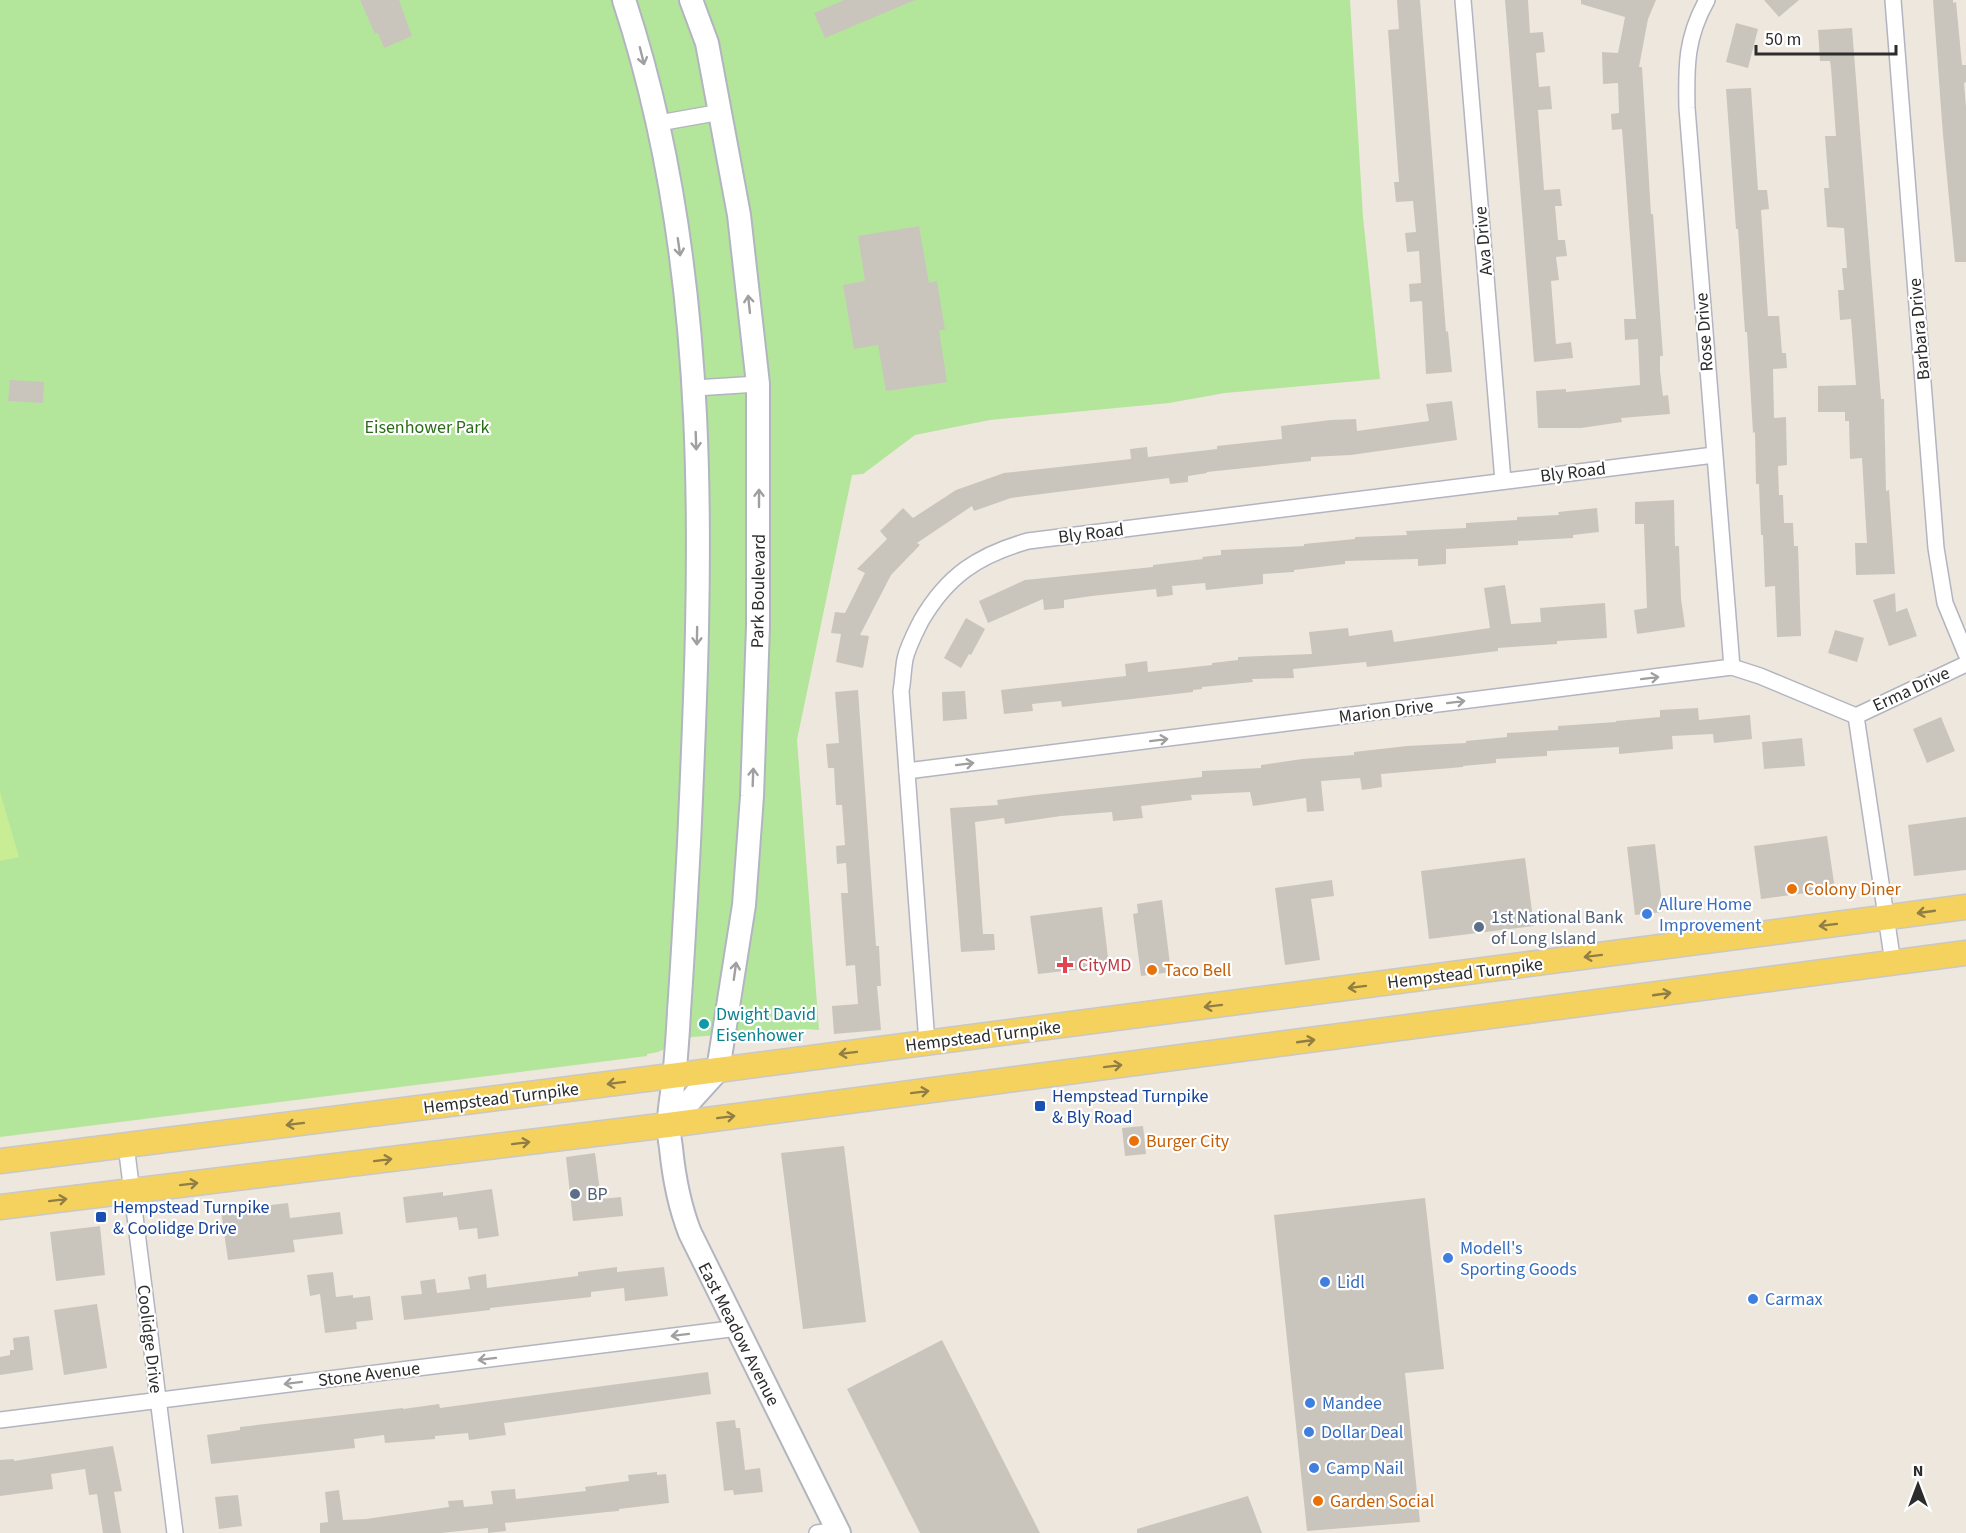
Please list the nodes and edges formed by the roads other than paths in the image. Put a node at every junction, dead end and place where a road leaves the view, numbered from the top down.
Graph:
1 (624, 0) edge
2 (692, 0) edge
3 (1463, 0) edge
4 (1707, 0) edge
5 (1893, 0) edge
6 (721, 112) junction
7 (659, 123) junction
8 (758, 384) junction
9 (695, 388) junction
10 (1714, 455) junction
11 (1503, 481) junction
12 (1966, 654) edge
13 (1966, 664) edge
14 (1732, 667) junction
15 (1856, 716) junction
16 (907, 771) junction
17 (1966, 907) edge
18 (1886, 918) junction
19 (1966, 953) edge
20 (1893, 963) junction
21 (927, 1043) junction
22 (718, 1070) junction
23 (674, 1076) junction
24 (669, 1125) junction
25 (126, 1145) junction
26 (0, 1161) edge
27 (131, 1191) junction
28 (0, 1207) edge
29 (738, 1328) junction
30 (158, 1401) junction
31 (0, 1420) edge
32 (832, 1532) edge
33 (175, 1533) edge

1 -> 7 street
2 - 6 street, Park Boulevard
3 - 11 street, Ava Drive
4 - 10 street, Rose Drive
5 - 12 street, Barbara Drive
6 - 7 street
8 -> 6 street, Park Boulevard
7 -> 9 street
8 - 9 street
22 -> 8 street, Park Boulevard
9 -> 23 street
10 - 11 street, Bly Road
10 - 14 street, Rose Drive
11 - 16 street, Bly Road
13 - 15 street, Erma Drive
14 - 15 street, Marion Drive
16 -> 14 street, Marion Drive
15 - 18 street
16 - 21 street, Bly Road
17 -> 18 main road, Hempstead Turnpike
18 - 20 street
18 -> 21 main road, Hempstead Turnpike
19 - 20 main road
24 -> 20 main road
21 -> 22 main road, Hempstead Turnpike
22 - 23 main road, Hempstead Turnpike
22 - 24 street
23 - 24 street, East Meadow Avenue
23 -> 25 main road, Hempstead Turnpike
27 -> 24 main road
24 - 29 street, East Meadow Avenue
25 - 26 main road, Hempstead Turnpike
25 - 27 street, Coolidge Drive
28 -> 27 main road
27 - 30 street, Coolidge Drive
29 -> 30 street, Stone Avenue
29 - 32 street, East Meadow Avenue
30 - 31 street, Stone Avenue
30 - 33 street, Coolidge Drive

